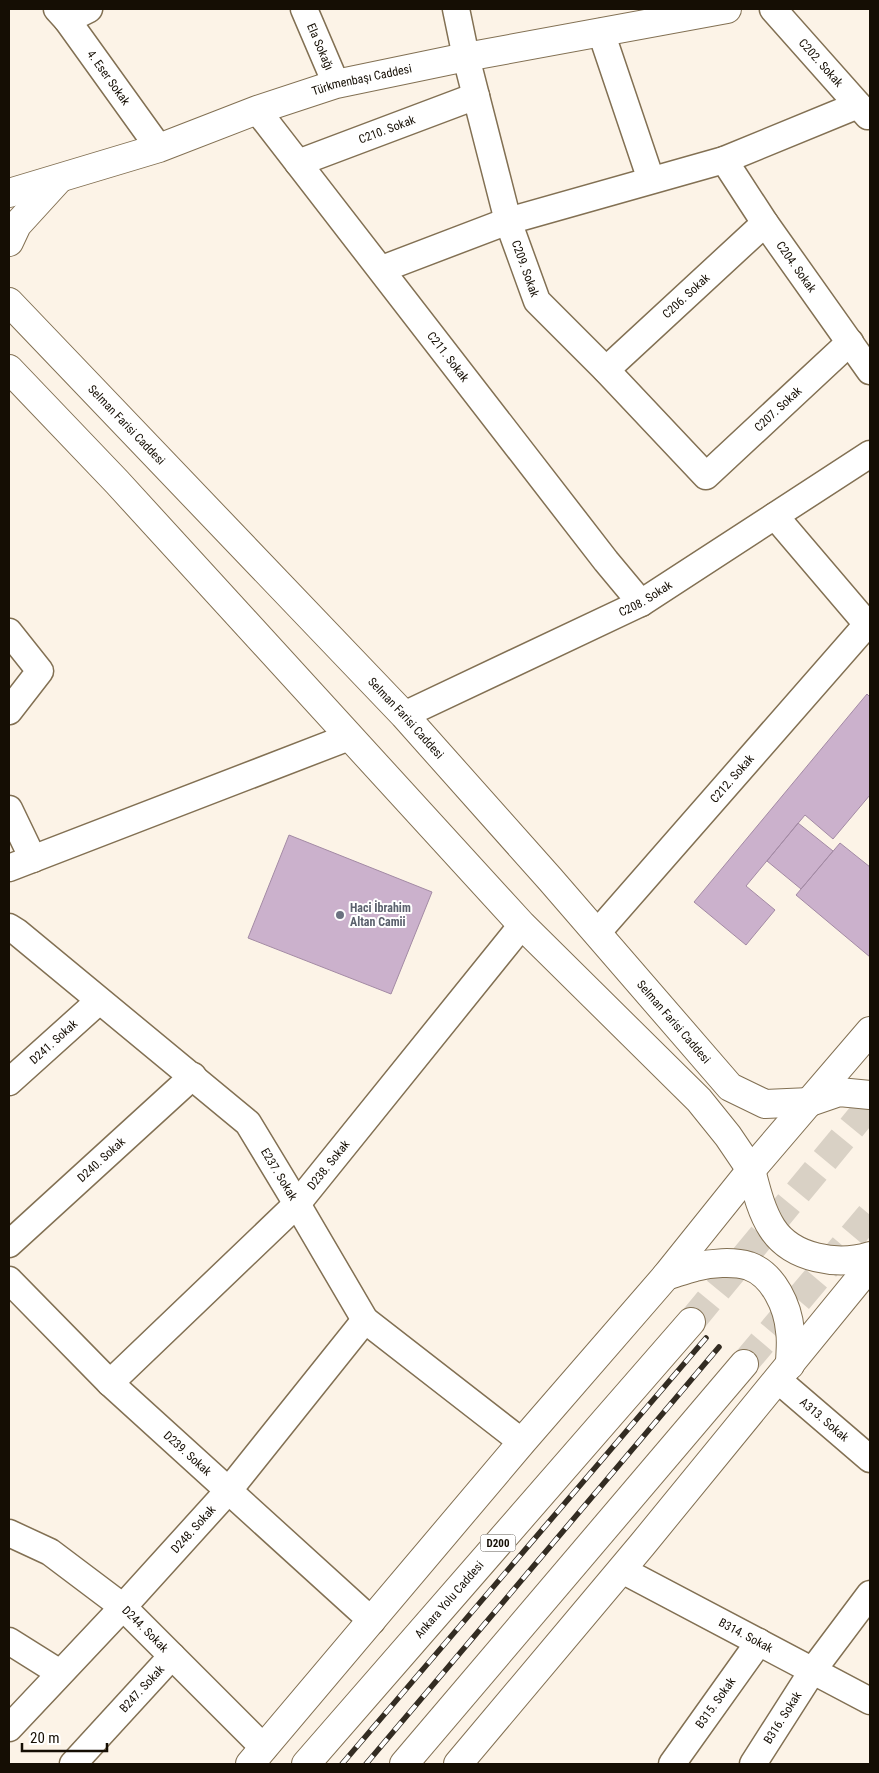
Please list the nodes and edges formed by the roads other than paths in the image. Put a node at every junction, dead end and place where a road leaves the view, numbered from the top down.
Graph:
1 (304, 9) edge
2 (456, 9) edge
3 (773, 9) edge
4 (713, 10) edge
5 (71, 13) edge
6 (601, 32) junction
7 (466, 57) junction
8 (336, 84) junction
9 (476, 96) junction
10 (257, 110) junction
11 (864, 111) edge
12 (159, 148) junction
13 (724, 160) junction
14 (298, 163) junction
15 (59, 178) junction
16 (650, 180) junction
17 (9, 193) edge
18 (508, 221) junction
19 (765, 223) junction
20 (9, 242) edge
21 (382, 269) junction
22 (9, 286) edge
23 (16, 310) edge
24 (850, 342) junction
25 (9, 369) edge
26 (606, 370) junction
27 (870, 371) edge
28 (870, 454) edge
29 (706, 476) joint
30 (775, 516) junction
31 (641, 602) junction
32 (869, 622) edge
33 (9, 632) edge
34 (9, 711) edge
35 (404, 716) junction
36 (349, 737) junction
37 (9, 809) edge
38 (33, 859) junction
39 (9, 868) edge
40 (522, 925) junction
41 (11, 933) edge
42 (597, 933) junction
43 (99, 1001) junction
44 (870, 1031) edge
45 (193, 1076) junction
46 (9, 1082) edge
47 (870, 1095) edge
48 (810, 1102) junction
49 (751, 1170) junction
50 (297, 1204) junction
51 (9, 1244) edge
52 (870, 1256) edge
53 (870, 1266) edge
54 (666, 1276) junction
55 (9, 1280) edge
56 (364, 1320) junction
57 (690, 1322) tunnel mouth
58 (744, 1364) tunnel mouth
59 (784, 1373) junction
60 (110, 1383) junction
61 (522, 1442) junction
62 (870, 1458) edge
63 (228, 1490) junction
64 (9, 1533) edge
65 (622, 1570) junction
66 (870, 1594) edge
67 (123, 1607) junction
68 (372, 1621) junction
69 (9, 1641) edge
70 (759, 1642) junction
71 (172, 1656) junction
72 (813, 1670) junction
73 (60, 1673) junction
74 (870, 1701) edge
75 (9, 1728) edge
76 (257, 1756) edge
77 (73, 1764) edge
78 (306, 1764) edge
79 (404, 1764) edge
80 (458, 1764) edge
81 (672, 1764) edge
82 (754, 1764) edge

1 - 8 street, Ela Sokağı
2 - 7 street, C209. Sokak
3 - 11 street, C202. Sokak
4 - 6 main road, Türkmenbaşı Caddesi
5 - 12 street, 4. Eser Sokak
6 - 7 main road, Türkmenbaşı Caddesi
6 - 16 street
7 - 8 main road, Türkmenbaşı Caddesi
7 - 9 street, C209. Sokak
8 - 10 main road, Türkmenbaşı Caddesi
9 - 14 street, C210. Sokak
9 - 18 street, C209. Sokak
10 - 12 main road, Türkmenbaşı Caddesi
10 - 14 street, C211. Sokak
11 - 13 street
12 - 15 main road, Türkmenbaşı Caddesi
13 - 16 street
13 - 19 street, C204. Sokak
14 - 21 street, C211. Sokak
15 - 17 main road, Türkmenbaşı Caddesi
15 - 20 main road
16 - 18 street
18 - 21 street
18 - 26 street, C209. Sokak
19 - 24 street, C204. Sokak
19 - 26 street, C206. Sokak
21 - 31 street, C211. Sokak
22 - 23 main road, Selman Farisi Caddesi
23 - 35 main road, Selman Farisi Caddesi
24 - 27 street, C204. Sokak
24 - 29 street, C207. Sokak
25 - 36 main road
26 - 29 street, C209. Sokak
28 - 30 street, C208. Sokak
30 - 31 street, C208. Sokak
30 - 32 street, C212. Sokak
31 - 35 street, C208. Sokak
32 - 42 street, C212. Sokak
33 - 34 street
35 - 42 main road, Selman Farisi Caddesi
36 - 38 street
36 - 40 main road
37 - 38 street
38 - 39 street
40 - 49 main road
40 - 50 street, D238. Sokak
41 - 43 street, E237. Sokak
42 - 48 main road, Selman Farisi Caddesi
43 - 45 street, E237. Sokak
43 - 46 street, D241. Sokak
44 - 48 main road
45 - 50 street, E237. Sokak
45 - 51 street, D240. Sokak
47 - 48 main road
48 - 49 main road
49 - 52 main road
49 - 54 main road
50 - 56 street, E237. Sokak
50 - 60 street, D238. Sokak
53 - 59 main road
54 - 59 main road
54 - 61 main road
55 - 60 street, D239. Sokak
56 - 61 street, E237. Sokak
56 - 63 street, D248. Sokak
57 - 78 main road, Ankara Yolu Caddesi / D200
58 - 79 main road
59 - 62 street, A313. Sokak
59 - 65 main road
60 - 63 street, D239. Sokak
61 - 68 main road
63 - 67 street, D248. Sokak
63 - 68 street, D239. Sokak
64 - 67 street, D244. Sokak
65 - 70 street, B314. Sokak
65 - 80 main road
66 - 72 street, B316. Sokak
67 - 71 street, D244. Sokak
67 - 73 street, D248. Sokak
68 - 76 main road
69 - 73 street
70 - 72 street, B314. Sokak
70 - 81 street, B315. Sokak
71 - 76 street, D244. Sokak
71 - 77 street, B247. Sokak
72 - 74 street, B314. Sokak
72 - 82 street, B316. Sokak
73 - 75 street, D248. Sokak

